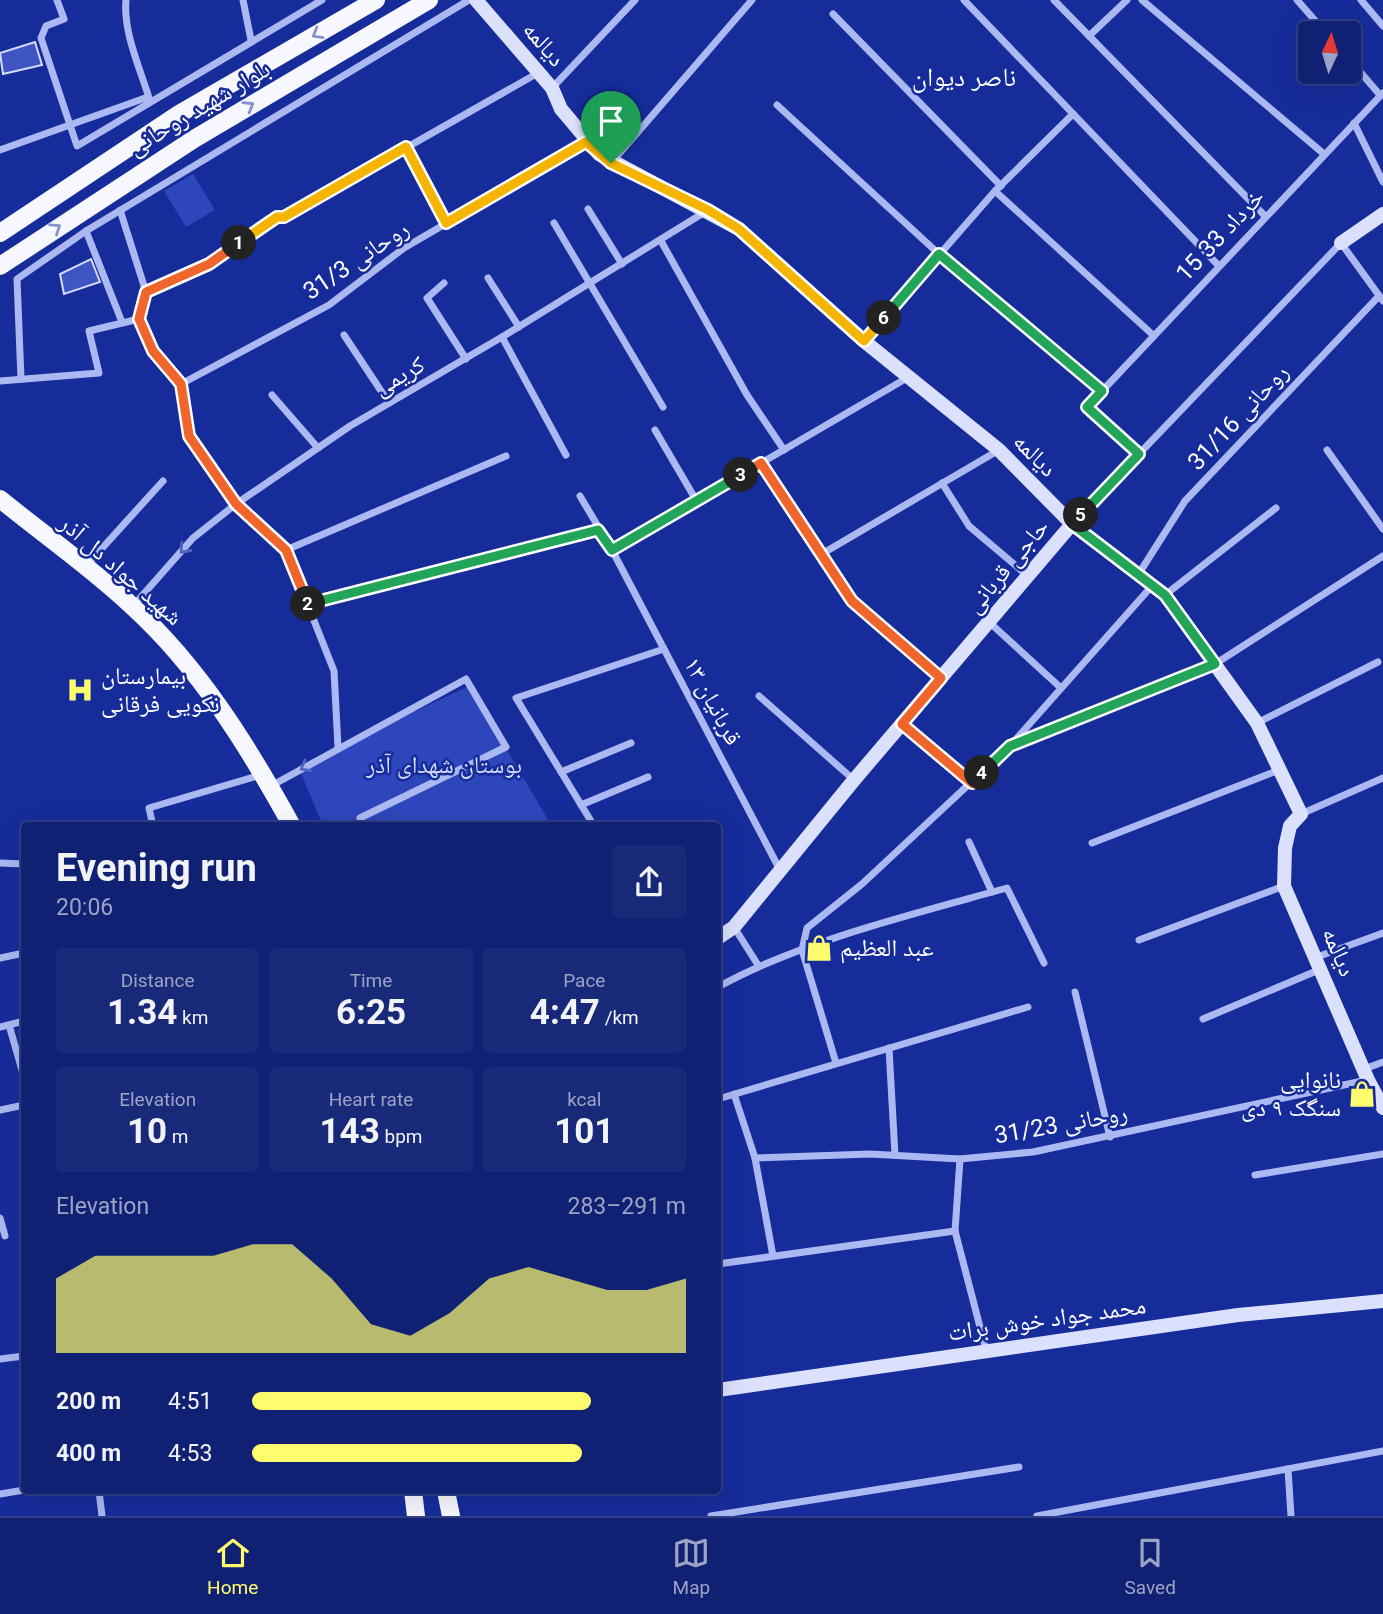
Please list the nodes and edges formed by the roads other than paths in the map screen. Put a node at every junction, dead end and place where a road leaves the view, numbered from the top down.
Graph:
1 (57, 0) edge
2 (126, 0) edge
3 (243, 0) edge
4 (322, 0) edge
5 (376, 0) edge
6 (429, 0) edge
7 (469, 0) edge
8 (476, 0) edge
9 (635, 0) edge
10 (752, 0) edge
11 (964, 0) edge
12 (1054, 0) edge
13 (1127, 0) edge
14 (1142, 0) edge
15 (1297, 0) edge
16 (1361, 0) edge
17 (833, 15) dead end
18 (1315, 21) edge
19 (1383, 26) edge
20 (1089, 36) junction
21 (251, 40) junction
22 (539, 72) junction
23 (1362, 73) edge
24 (552, 88) junction
25 (1382, 94) edge
26 (149, 99) junction
27 (777, 104) dead end
28 (1073, 114) junction
29 (1354, 123) junction
30 (70, 125) junction
31 (586, 142) junction
32 (406, 147) junction
33 (0, 150) edge
34 (1324, 154) junction
35 (611, 163) junction
36 (1383, 182) edge
37 (998, 188) junction
38 (587, 209) dead end
39 (708, 210) junction
40 (120, 211) junction
41 (1383, 214) edge
42 (1265, 215) junction
43 (446, 223) junction
44 (554, 223) dead end
45 (86, 231) junction
46 (0, 233) edge
47 (661, 241) junction
48 (1341, 243) junction
49 (939, 254) junction
50 (622, 264) junction
51 (1218, 265) junction
52 (0, 266) edge
53 (488, 278) dead end
54 (591, 282) junction
55 (444, 283) dead end
56 (146, 292) junction
57 (1381, 298) edge
58 (139, 319) junction
59 (122, 322) junction
60 (519, 327) junction
61 (344, 334) dead end
62 (1153, 335) junction
63 (502, 337) junction
64 (864, 341) junction
65 (466, 359) junction
66 (907, 378) junction
67 (21, 379) junction
68 (0, 381) edge
69 (181, 384) junction
70 (1102, 391) junction
71 (272, 395) dead end
72 (389, 403) junction
73 (663, 407) dead end
74 (655, 430) dead end
75 (318, 448) junction
76 (785, 450) junction
77 (999, 450) junction
78 (1327, 450) dead end
79 (1139, 454) junction
80 (566, 455) dead end
81 (506, 456) dead end
82 (761, 463) junction
83 (163, 481) dead end
84 (942, 484) junction
85 (580, 496) dead end
86 (0, 499) edge
87 (696, 500) junction
88 (236, 504) junction
89 (1276, 508) dead end
90 (1072, 524) junction
91 (1383, 529) edge
92 (598, 530) junction
93 (286, 550) junction
94 (612, 550) junction
95 (820, 555) junction
96 (1383, 556) edge
97 (85, 568) junction
98 (1028, 576) junction
99 (1138, 576) junction
100 (1152, 587) junction
101 (1165, 595) junction
102 (308, 604) junction
103 (133, 606) junction
104 (989, 622) junction
105 (664, 649) junction
106 (1378, 662) dead end
107 (1215, 664) junction
108 (941, 678) junction
109 (1061, 688) junction
110 (759, 696) dead end
111 (1257, 723) junction
112 (902, 724) junction
113 (631, 743) dead end
114 (1010, 746) junction
115 (338, 747) junction
116 (1279, 770) junction
117 (561, 772) junction
118 (648, 777) dead end
119 (1383, 778) edge
120 (268, 780) junction
121 (854, 780) junction
122 (972, 783) junction
123 (581, 805) junction
124 (1301, 814) junction
125 (360, 818) dead end
126 (152, 822) edge
127 (290, 822) edge
128 (592, 822) edge
129 (969, 842) dead end
130 (1092, 844) dead end
131 (0, 863) edge
132 (21, 864) edge
133 (780, 870) junction
134 (1284, 886) junction
135 (992, 892) junction
136 (734, 927) junction
137 (1383, 933) edge
138 (721, 936) edge
139 (1139, 940) dead end
140 (802, 950) junction
141 (21, 954) edge
142 (0, 958) edge
143 (1044, 963) dead end
144 (1319, 963) junction
145 (758, 965) junction
146 (721, 985) edge
147 (1075, 992) dead end
148 (1028, 1007) dead end
149 (1203, 1018) dead end
150 (21, 1022) edge
151 (4, 1026) edge
152 (889, 1048) junction
153 (1383, 1062) edge
154 (836, 1063) junction
155 (21, 1069) edge
156 (1366, 1074) junction
157 (734, 1094) junction
158 (721, 1098) edge
159 (21, 1106) edge
160 (1383, 1108) edge
161 (0, 1110) edge
162 (1110, 1137) junction
163 (1383, 1154) edge
164 (895, 1156) junction
165 (755, 1158) junction
166 (960, 1159) junction
167 (1255, 1175) dead end
168 (0, 1218) edge
169 (955, 1231) junction
170 (5, 1236) dead end
171 (773, 1256) junction
172 (721, 1264) edge
173 (1383, 1301) edge
174 (986, 1350) junction
175 (21, 1356) edge
176 (0, 1359) edge
177 (721, 1390) edge
178 (1383, 1451) edge
179 (1019, 1466) dead end
180 (1288, 1469) junction
181 (21, 1490) edge
182 (0, 1494) edge
183 (99, 1494) edge
184 (413, 1494) edge
185 (447, 1494) edge
186 (1095, 1505) junction
187 (102, 1516) edge
188 (416, 1516) edge
189 (451, 1516) edge
190 (711, 1516) edge
191 (1037, 1516) edge
192 (1096, 1516) edge
193 (1291, 1516) edge

1 - 30 street
2 - 26 street
3 - 21 street
4 - 21 street
5 -> 46 main road, بلوار شهید روحانی
52 -> 6 main road, بلوار شهید روحانی
7 - 40 street
8 - 22 main road, دیالمه
9 - 24 street
10 - 35 street
11 - 28 street
12 - 20 street
13 - 20 street
14 - 34 street
15 - 18 street
16 - 19 street
17 - 37 street
20 - 42 street
21 - 26 street
22 - 24 main road, دیالمه
22 - 32 street
23 - 25 street
24 - 31 main road, دیالمه
25 - 29 street, 15 خرداد 33
26 - 30 street
26 - 30 street
27 - 49 street
28 - 37 street
28 - 51 street
29 - 34 street, 15 خرداد 33
29 - 36 street
30 - 33 street
31 - 35 main road, دیالمه
31 - 43 street, روحانی 31/3
32 - 43 street
32 - 56 street
34 - 42 street, 15 خرداد 33
35 - 39 main road, دیالمه
37 - 49 street
37 - 62 street
38 - 50 street
39 - 47 street, کریمی
39 - 64 main road, دیالمه
40 - 45 street
40 - 56 street
41 - 48 main road, حاجی قربانی
42 - 51 street, 15 خرداد 33
43 - 69 street, روحانی 31/3
44 - 54 street
45 - 59 street
45 - 67 street
47 - 50 street, کریمی
47 - 76 street
48 - 57 street
48 - 79 street, حاجی قربانی
49 - 64 street
49 - 70 street
50 - 54 street, کریمی
51 - 62 street, 15 خرداد 33
53 - 60 street
54 - 60 street, کریمی
54 - 73 street
55 - 65 street
56 - 58 street
57 - 99 street, روحانی 31/16
58 - 59 street
58 - 69 street
59 - 67 street
60 - 63 street, کریمی
61 - 72 street
62 - 70 street, 15 خرداد 33
63 - 65 street, کریمی
63 - 80 street
64 - 66 main road, دیالمه
65 - 72 street, کریمی
66 - 76 street
66 - 77 main road, دیالمه
67 - 68 street
69 - 88 street
70 - 79 street, 15 خرداد 33
71 - 75 street
72 - 75 street, کریمی
74 - 87 street
75 - 88 street, کریمی
76 - 82 street
77 - 84 street
77 - 90 main road, دیالمه
78 - 91 street
79 - 90 street, حاجی قربانی
81 - 93 street
82 - 87 street
82 - 95 street
83 - 97 street
84 - 95 street
84 - 98 street
85 - 92 street, ۱۳ قربانیان
86 - 97 main road, شهید جواد دل آذر
87 - 94 street
88 - 93 street
88 -> 103 street, کریمی
89 - 101 street
90 - 98 main road, حاجی قربانی
90 - 99 main road, دیالمه
92 - 94 street, ۱۳ قربانیان
92 - 102 street
93 - 102 street
94 - 105 street, ۱۳ قربانیان
95 - 108 street
96 - 107 street
97 - 103 main road, شهید جواد دل آذر
98 - 104 main road, حاجی قربانی
99 - 100 main road, دیالمه
100 - 101 main road, دیالمه
100 - 109 street
101 - 107 main road, دیالمه
102 - 115 street
103 - 120 main road, شهید جواد دل آذر
104 - 108 main road, حاجی قربانی
104 - 109 street
105 - 117 street
105 - 133 street, ۱۳ قربانیان
106 - 111 street
107 - 111 main road, دیالمه
107 - 114 street
108 - 112 main road, حاجی قربانی
109 - 114 street
110 - 121 street
111 - 116 main road, دیالمه
112 - 121 main road, حاجی قربانی
112 - 122 street
113 - 117 street
114 - 122 street
115 -> 120 street
115 - 125 street
116 - 124 main road, دیالمه
116 - 130 street
117 - 123 street
118 - 123 street
119 - 124 street
120 - 126 street
120 - 127 main road, شهید جواد دل آذر
121 - 133 main road, حاجی قربانی
122 - 140 street
123 - 128 street
124 - 134 main road, دیالمه
129 - 135 street
131 - 132 street
133 - 136 main road, حاجی قربانی
134 - 139 street
134 - 144 main road, دیالمه
135 - 140 street
135 - 143 street
136 - 138 main road, حاجی قربانی
136 - 145 street
137 - 144 street
140 - 145 street
140 - 154 street
141 - 142 street
144 - 149 street
144 - 156 main road, دیالمه
145 - 146 street
147 - 162 street
148 - 152 street
150 - 151 street
151 - 155 street
152 - 154 street
152 - 164 street
153 - 156 street, روحانی 31/23
154 - 157 street
156 - 160 main road, دیالمه
156 - 162 street, روحانی 31/23
157 - 158 street
157 - 165 street
159 - 161 street
162 - 166 street, روحانی 31/23
163 - 167 street
164 - 165 street, روحانی 31/23
164 - 166 street, روحانی 31/23
165 - 171 street
166 - 169 street
168 - 170 street
169 - 171 street
169 - 174 street
171 - 172 street
173 - 174 main road, محمد جواد خوش برات
174 - 177 main road, محمد جواد خوش برات
175 - 176 street
178 - 180 street
179 - 190 street
180 - 186 street
180 - 193 street
181 - 182 street
183 - 187 street
184 - 188 main road
185 - 189 main road
186 - 191 street
186 - 192 street

